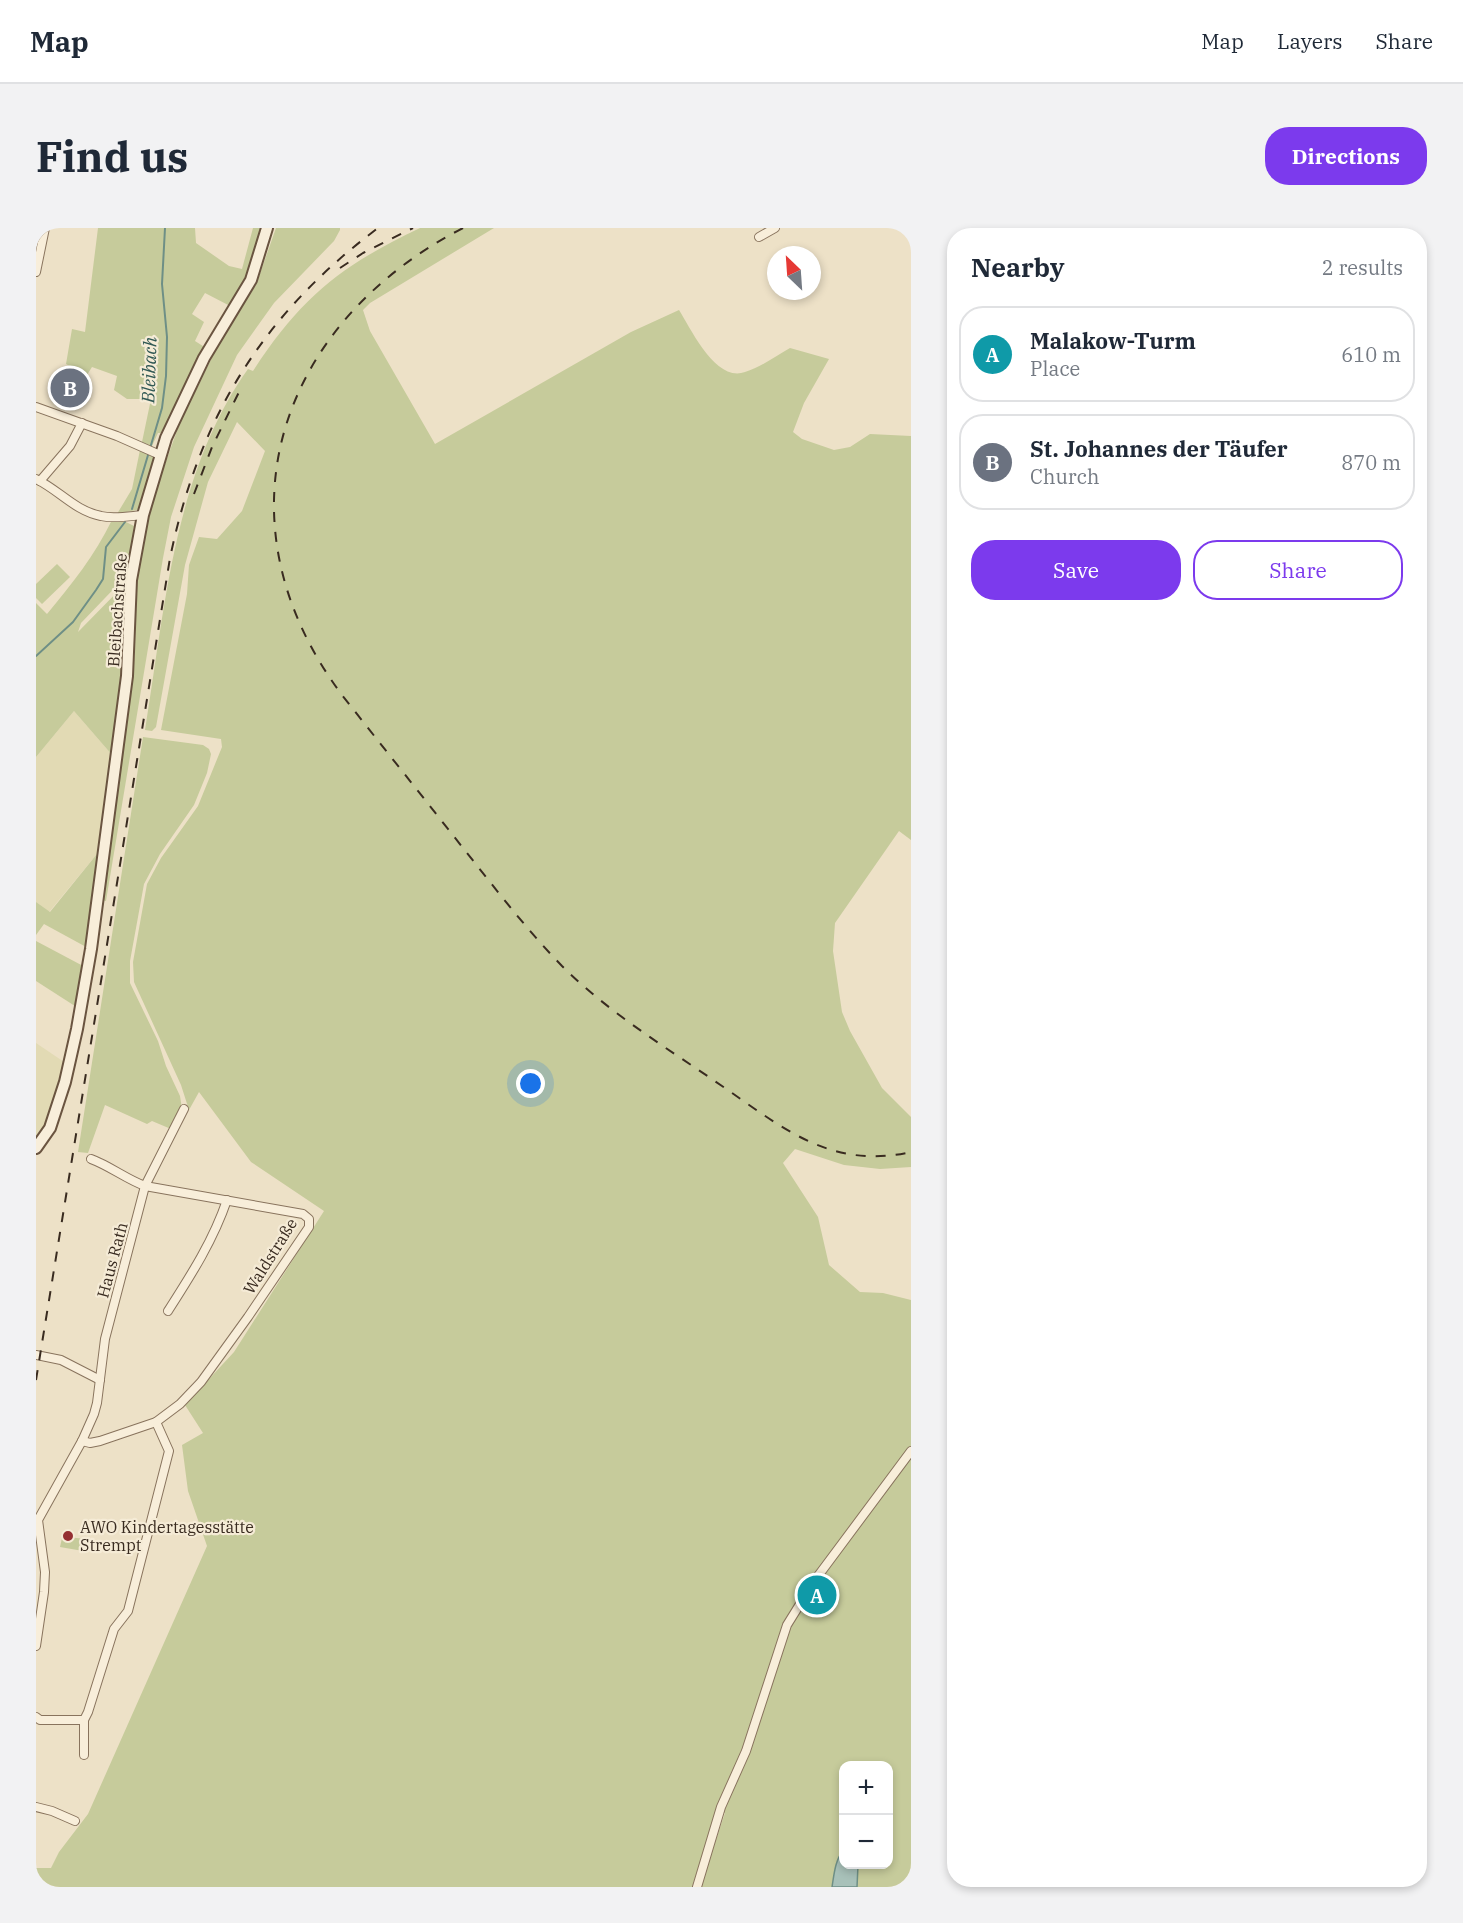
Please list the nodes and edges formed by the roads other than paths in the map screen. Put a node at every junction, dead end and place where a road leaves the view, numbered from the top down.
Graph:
1 (45, 228) edge
2 (267, 228) edge
3 (775, 228) edge
4 (759, 237) dead end
5 (36, 272) edge
6 (36, 407) edge
7 (82, 423) junction
8 (156, 454) junction
9 (38, 480) edge
10 (143, 515) junction
11 (184, 1109) dead end
12 (36, 1148) edge
13 (91, 1159) dead end
14 (145, 1186) junction
15 (227, 1200) junction
16 (168, 1311) dead end
17 (36, 1355) edge
18 (100, 1380) junction
19 (156, 1422) junction
20 (82, 1441) junction
21 (911, 1450) edge
22 (36, 1646) edge
23 (36, 1717) edge
24 (84, 1720) junction
25 (84, 1755) dead end
26 (36, 1807) edge
27 (75, 1821) dead end
28 (697, 1887) edge

1 - 5 street
2 - 8 main road, Bleibachstraße
3 - 4 street
6 - 7 street
7 - 8 street
7 - 9 street
8 - 10 main road, Bleibachstraße
9 - 10 street
10 - 12 main road, Bleibachstraße
11 - 14 street, Haus Rath
13 - 14 street, Waldstraße
14 - 15 street, Waldstraße
14 - 18 street, Haus Rath
15 - 16 street
15 - 19 street, Waldstraße
17 - 18 street
18 - 20 street, Haus Rath
19 - 20 street, Waldstraße
19 - 24 street
20 - 22 street, Haus Rath
21 - 28 street
23 - 24 street
24 - 25 street
26 - 27 street

